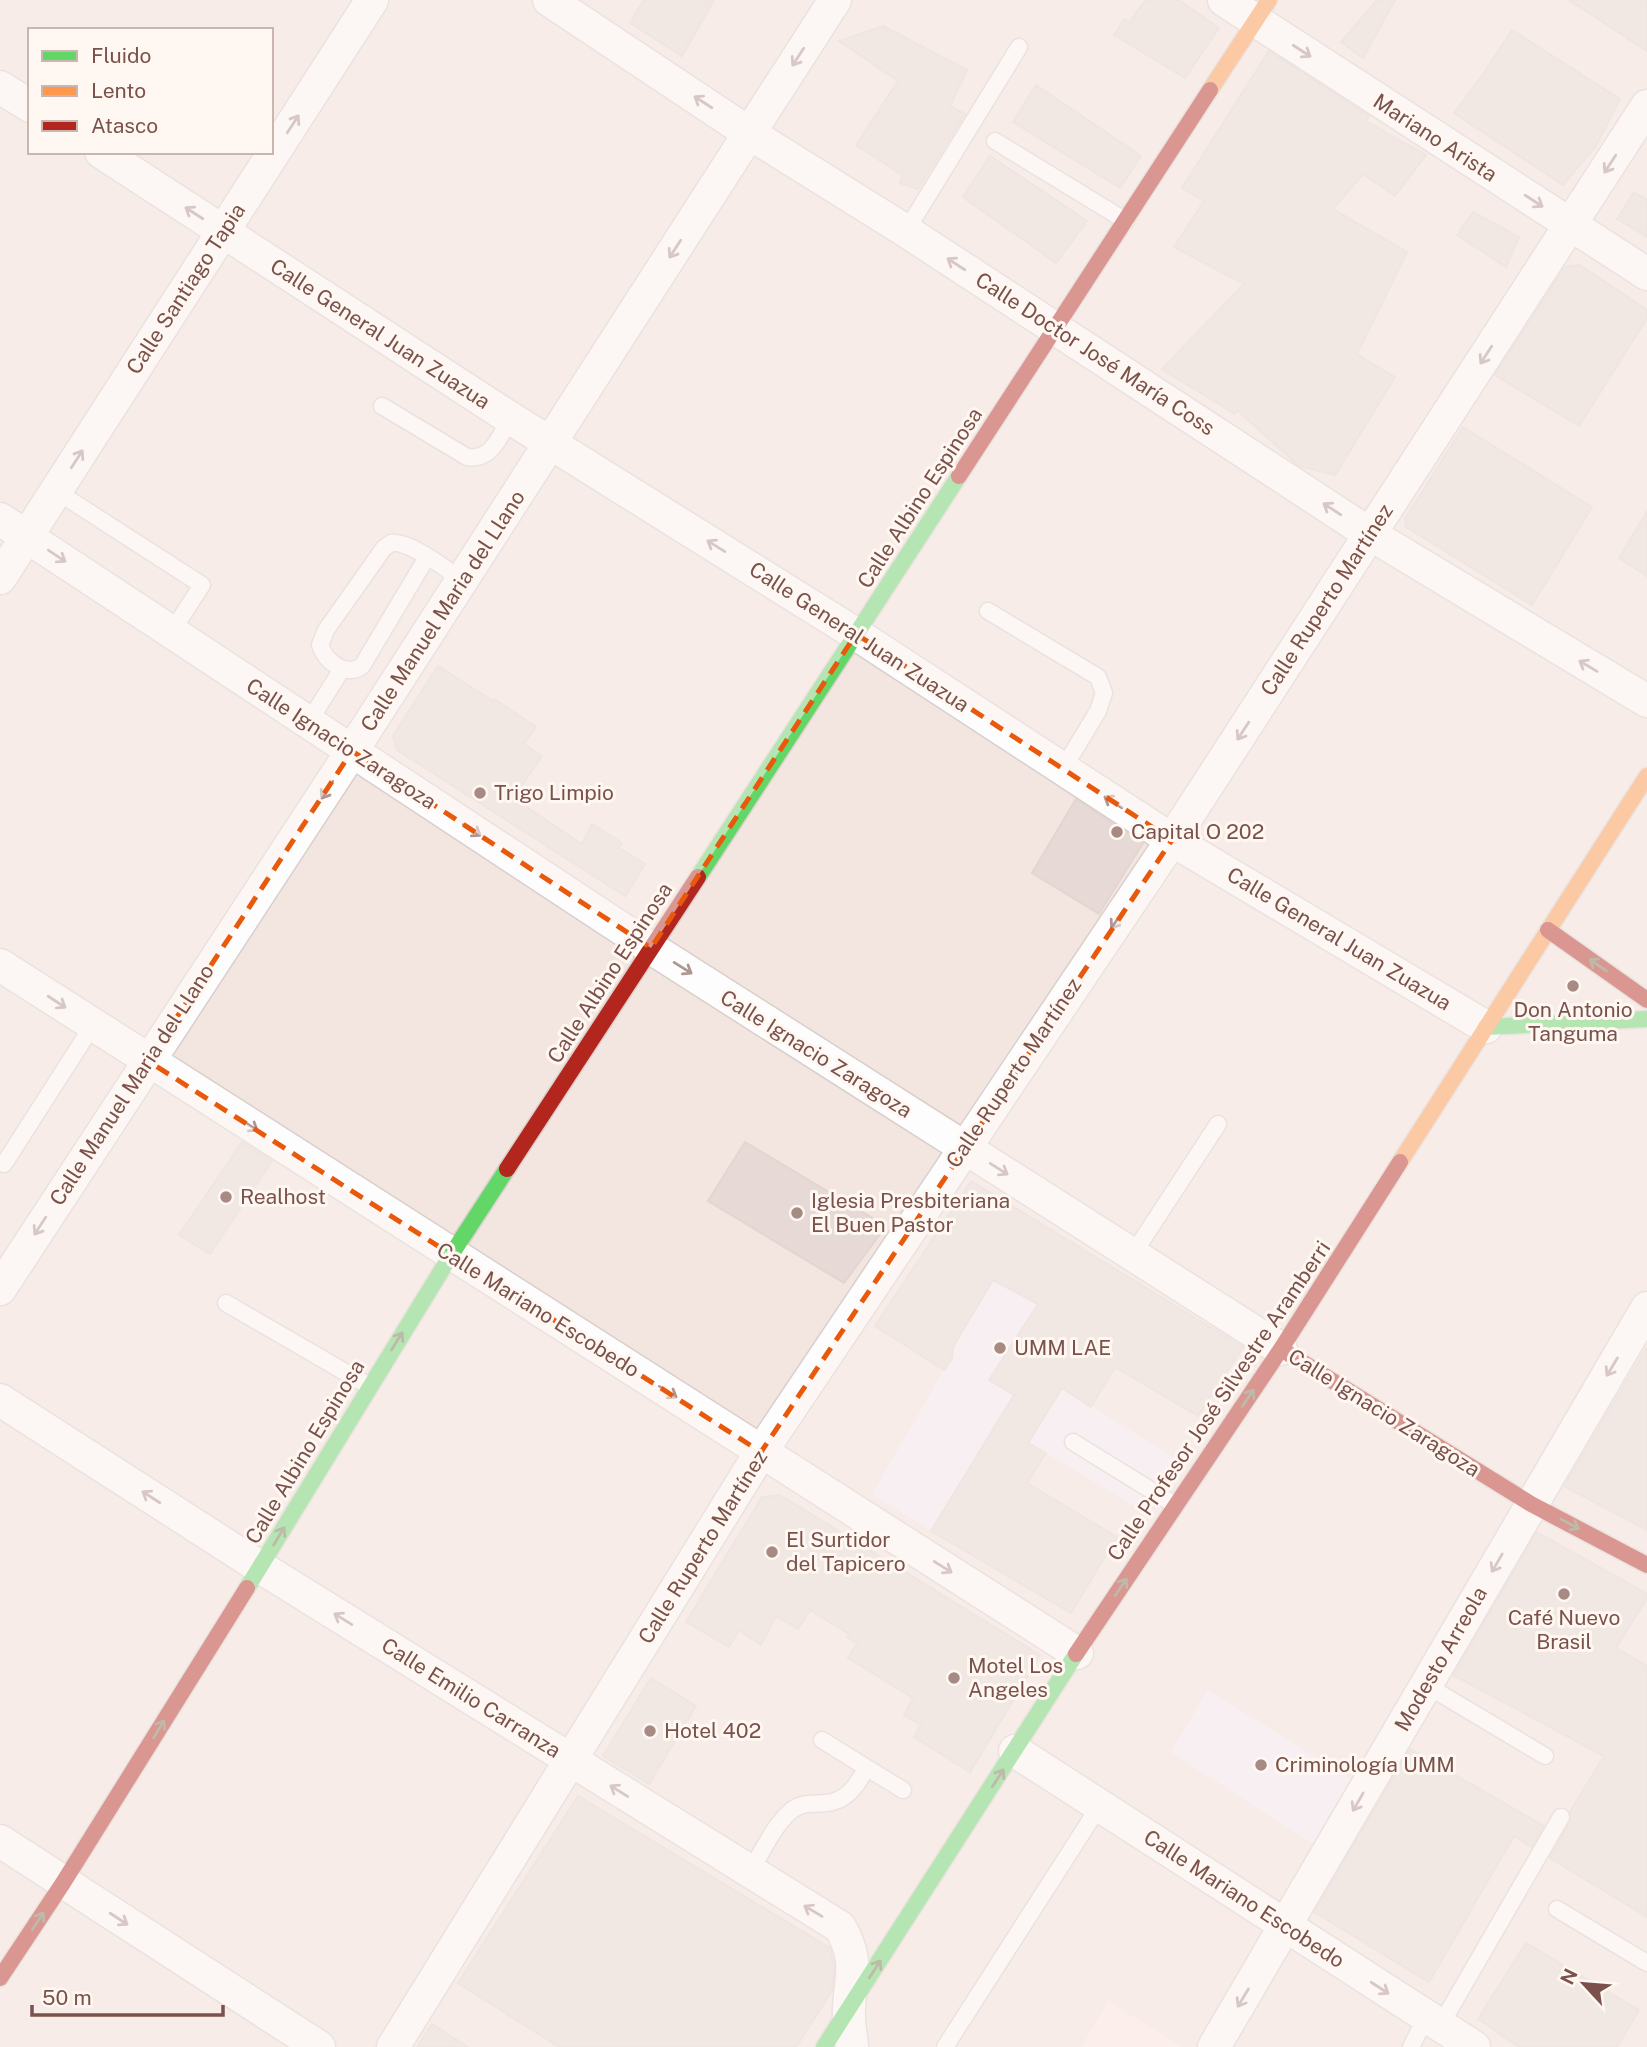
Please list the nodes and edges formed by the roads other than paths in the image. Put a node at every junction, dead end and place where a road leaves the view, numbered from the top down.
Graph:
1 (372, 0) edge
2 (549, 0) edge
3 (835, 0) edge
4 (1224, 0) edge
5 (1263, 10) edge
6 (1019, 47) dead end
7 (0, 87) edge
8 (28, 105) edge
9 (1647, 106) edge
10 (749, 133) junction
11 (995, 141) dead end
12 (104, 154) edge
13 (1126, 220) junction
14 (1571, 225) junction
15 (223, 232) junction
16 (906, 232) junction
17 (1647, 274) edge
18 (1056, 328) junction
19 (382, 406) dead end
20 (510, 418) junction
21 (551, 443) junction
22 (56, 491) junction
23 (0, 519) edge
24 (1370, 534) junction
25 (27, 536) junction
26 (427, 557) junction
27 (0, 578) edge
28 (462, 580) junction
29 (988, 611) dead end
30 (171, 633) junction
31 (856, 634) junction
32 (342, 669) junction
33 (1647, 701) edge
34 (308, 723) junction
35 (352, 751) junction
36 (1063, 769) junction
37 (1647, 776) edge
38 (1172, 839) junction
39 (1548, 930) junction
40 (651, 948) junction
41 (0, 965) edge
42 (1647, 1000) edge
43 (1647, 1019) edge
44 (93, 1025) junction
45 (1486, 1027) junction
46 (148, 1061) junction
47 (1218, 1124) dead end
48 (964, 1147) junction
49 (4, 1164) dead end
50 (1133, 1254) junction
51 (451, 1255) junction
52 (0, 1289) edge
53 (226, 1303) dead end
54 (1647, 1308) edge
55 (1281, 1349) junction
56 (369, 1386) junction
57 (0, 1400) edge
58 (1073, 1442) dead end
59 (761, 1451) junction
60 (1531, 1504) junction
61 (1175, 1505) junction
62 (1647, 1565) edge
63 (260, 1567) junction
64 (1077, 1653) junction
65 (1426, 1685) junction
66 (822, 1740) dead end
67 (1015, 1751) junction
68 (1545, 1756) dead end
69 (571, 1760) junction
70 (867, 1768) junction
71 (903, 1790) dead end
72 (1100, 1805) junction
73 (1561, 1816) dead end
74 (0, 1841) edge
75 (750, 1872) junction
76 (63, 1883) junction
77 (1557, 1909) dead end
78 (1286, 1927) junction
79 (1647, 1963) edge
80 (0, 1978) edge
81 (849, 2009) junction
82 (1433, 2022) junction
83 (319, 2047) edge
84 (393, 2047) edge
85 (824, 2047) edge
86 (852, 2047) edge
87 (945, 2047) edge
88 (1214, 2047) edge
89 (1411, 2047) edge
90 (1474, 2047) edge

15 -> 1 street, Calle Santiago Tapia
10 -> 2 street, Calle Doctor José María Coss
3 -> 10 street, Calle Manuel Maria del Llano
4 - 5 street, Mariano Arista
5 - 13 street, Calle Albino Espinosa
5 -> 14 street, Mariano Arista
6 - 16 lane
7 - 8 street
9 -> 14 street, Calle Ruperto Martínez
10 - 16 street, Calle Doctor José María Coss
10 -> 21 street, Calle Manuel Maria del Llano
11 - 13 lane
15 -> 12 street, Calle General Juan Zuazua
13 - 18 street, Calle Albino Espinosa
14 - 17 street, Mariano Arista
14 -> 24 street, Calle Ruperto Martínez
15 - 20 street, Calle General Juan Zuazua
22 -> 15 street, Calle Santiago Tapia
18 -> 16 street, Calle Doctor José María Coss
24 -> 18 street, Calle Doctor José María Coss
18 - 31 street, Calle Albino Espinosa
19 - 20 lane
20 - 21 street, Calle General Juan Zuazua
21 - 28 street, Calle Manuel Maria del Llano
31 -> 21 street, Calle General Juan Zuazua
22 - 25 street, Calle Santiago Tapia
22 - 30 lane
23 - 25 street, Calle Ignacio Zaragoza
33 -> 24 street, Calle Doctor José María Coss
24 -> 38 street, Calle Ruperto Martínez
25 - 27 street, Calle Santiago Tapia
25 -> 30 street, Calle Ignacio Zaragoza
26 - 28 lane
26 - 32 lane
26 - 32 lane
28 - 35 street, Calle Manuel Maria del Llano
29 - 36 lane
30 - 34 street, Calle Ignacio Zaragoza
31 - 36 street, Calle General Juan Zuazua
31 - 40 street, Calle Albino Espinosa
32 - 34 lane
34 - 35 street, Calle Ignacio Zaragoza
35 -> 40 street, Calle Ignacio Zaragoza
35 -> 46 street, Calle Manuel Maria del Llano
38 -> 36 street, Calle General Juan Zuazua
37 - 39 street, Calle Profesor José Silvestre Aramberri
38 - 45 street, Calle General Juan Zuazua
38 -> 48 street, Calle Ruperto Martínez
42 -> 39 street
39 - 45 street, Calle Profesor José Silvestre Aramberri
40 -> 48 street, Calle Ignacio Zaragoza
40 - 51 street, Calle Albino Espinosa
41 -> 44 street, Calle Mariano Escobedo
43 - 45 street
44 - 46 street, Calle Mariano Escobedo
44 - 49 lane
45 - 55 street, Calle Profesor José Silvestre Aramberri
46 -> 51 street, Calle Mariano Escobedo
46 -> 52 street, Calle Manuel Maria del Llano
47 - 50 lane
48 -> 50 street, Calle Ignacio Zaragoza
48 - 59 street, Calle Ruperto Martínez
50 - 55 street, Calle Ignacio Zaragoza
56 -> 51 street, Calle Albino Espinosa
51 -> 59 street, Calle Mariano Escobedo
53 - 56 lane
54 -> 60 street, Modesto Arreola
55 - 60 street, Calle Ignacio Zaragoza
61 -> 55 street, Calle Profesor José Silvestre Aramberri
63 -> 56 street, Calle Albino Espinosa
63 -> 57 street, Calle Emilio Carranza
58 - 61 lane
59 -> 64 street, Calle Mariano Escobedo
59 - 69 street, Calle Ruperto Martínez
60 -> 62 street, Calle Ignacio Zaragoza
60 -> 65 street, Modesto Arreola
64 -> 61 street, Calle Profesor José Silvestre Aramberri
69 -> 63 street, Calle Emilio Carranza
76 -> 63 street, Calle Albino Espinosa
64 - 67 street, Calle Profesor José Silvestre Aramberri
65 - 68 lane
65 -> 78 street, Modesto Arreola
66 - 70 lane
67 - 72 street, Calle Mariano Escobedo
81 -> 67 street, Calle Profesor José Silvestre Aramberri
75 -> 69 street, Calle Emilio Carranza
69 - 84 street, Calle Ruperto Martínez
70 - 71 lane
70 - 75 lane
72 - 78 street, Calle Mariano Escobedo
72 - 87 lane
73 - 82 lane
74 - 76 street
81 -> 75 street, Calle Emilio Carranza
80 -> 76 street, Calle Albino Espinosa
76 -> 83 street
77 - 79 lane
78 -> 82 street, Calle Mariano Escobedo
78 -> 88 street, Modesto Arreola
81 - 85 street, Calle Profesor José Silvestre Aramberri
81 - 86 street, Calle Emilio Carranza
82 - 89 lane
82 - 90 street, Calle Mariano Escobedo

